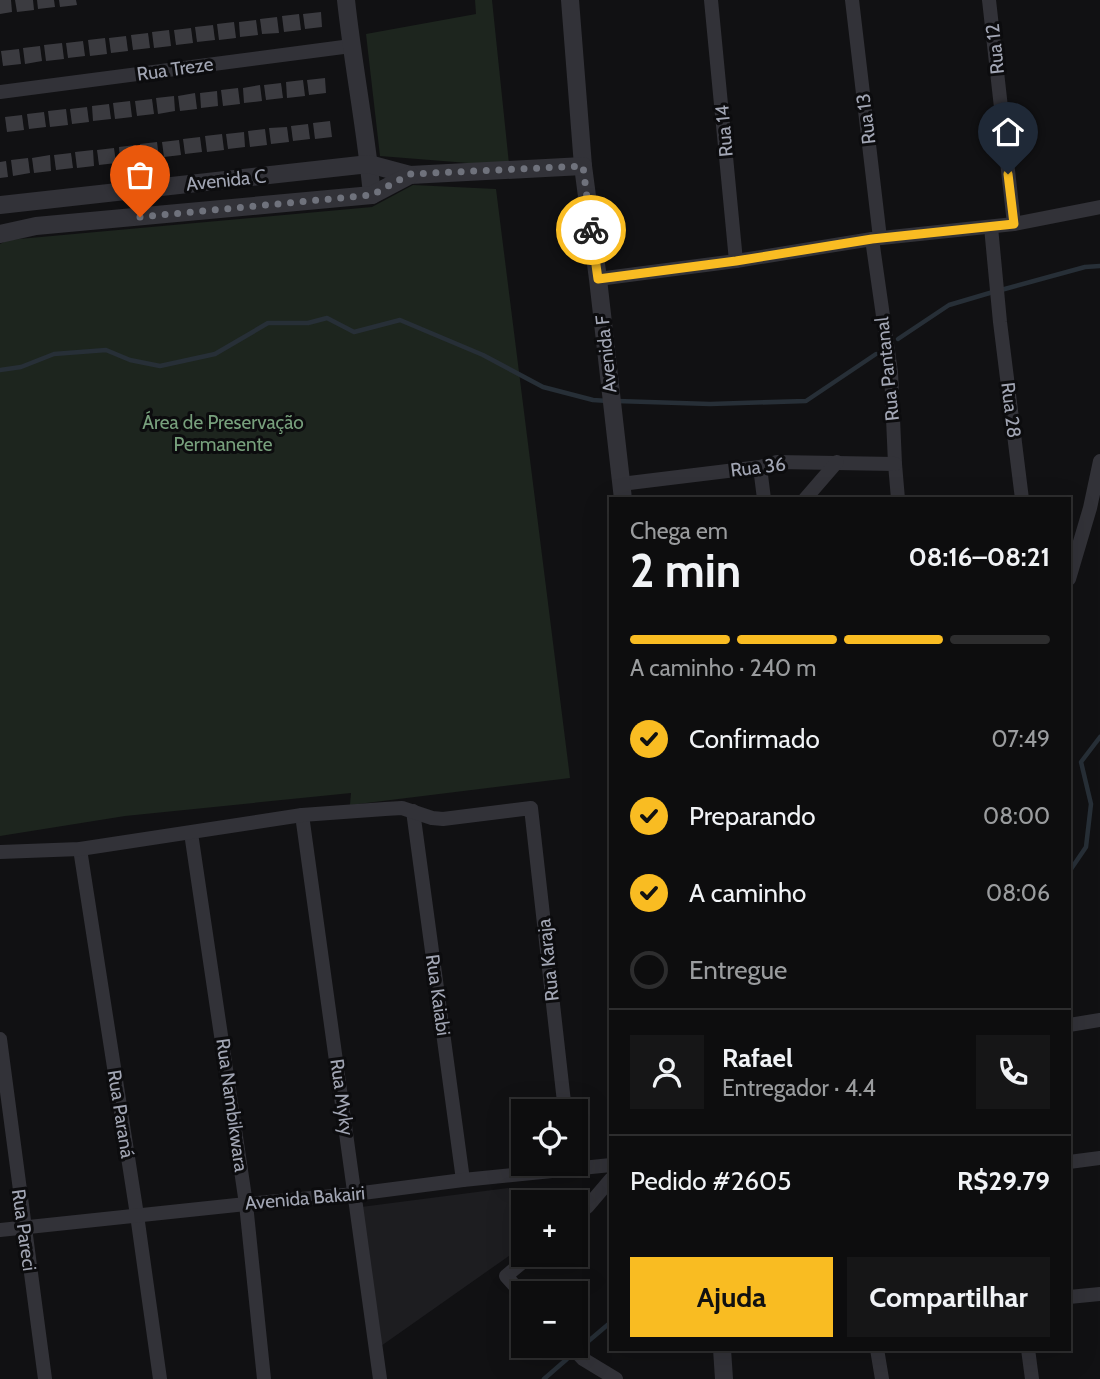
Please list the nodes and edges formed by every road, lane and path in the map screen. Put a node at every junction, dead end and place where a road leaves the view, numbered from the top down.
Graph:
1 (346, 0) edge
2 (570, 0) edge
3 (711, 0) edge
4 (852, 0) edge
5 (989, 0) edge
6 (351, 46) junction
7 (0, 92) edge
8 (369, 164) junction
9 (583, 166) junction
10 (410, 174) junction
11 (372, 195) junction
12 (0, 205) edge
13 (1100, 207) edge
14 (1014, 224) junction
15 (991, 227) junction
16 (0, 234) edge
17 (876, 238) junction
18 (736, 261) junction
19 (598, 279) junction
20 (1100, 461) edge
21 (837, 462) junction
22 (895, 464) junction
23 (760, 467) junction
24 (622, 491) edge
25 (764, 497) edge
26 (807, 497) edge
27 (898, 497) edge
28 (1022, 497) edge
29 (1071, 572) edge
30 (413, 811) junction
31 (302, 816) junction
32 (191, 833) junction
33 (80, 849) junction
34 (0, 852) edge
35 (1100, 1020) edge
36 (1071, 1025) edge
37 (0, 1039) edge
38 (564, 1099) edge
39 (1100, 1158) edge
40 (1071, 1162) edge
41 (588, 1166) edge
42 (609, 1166) edge
43 (511, 1174) edge
44 (463, 1180) junction
45 (609, 1181) edge
46 (355, 1194) junction
47 (246, 1204) junction
48 (588, 1206) edge
49 (137, 1215) junction
50 (24, 1228) junction
51 (0, 1230) edge
52 (517, 1267) edge
53 (511, 1282) edge
54 (1100, 1294) edge
55 (1071, 1297) edge
56 (722, 1351) edge
57 (877, 1351) edge
58 (1028, 1351) edge
59 (582, 1358) edge
60 (45, 1379) edge
61 (160, 1379) edge
62 (264, 1379) edge
63 (380, 1379) edge
64 (616, 1379) edge
65 (724, 1379) edge
66 (882, 1379) edge
67 (1032, 1379) edge

1 - 6 street
2 - 9 street, Avenida F
3 - 18 street, Rua 14
4 - 17 street, Rua 13
5 - 14 street, Rua 12
6 - 7 street, Rua Treze
6 - 8 street
8 - 10 street
8 - 11 street
8 - 12 street, Avenida C
9 - 10 street
9 - 19 street, Avenida F
10 - 11 street
11 - 16 street, Avenida C
13 - 14 street
14 - 15 street
15 - 17 street
15 - 28 street, Rua 28
17 - 18 street
17 - 22 street, Rua Pantanal
18 - 19 street
19 - 24 street, Avenida F
20 - 29 street
21 - 22 street, Rua 36
21 - 23 street, Rua 36
21 - 26 street
22 - 27 street, Rua Pantanal
23 - 24 street, Rua 36
23 - 25 street
30 - 31 street
30 - 38 street, Rua Karaja
30 - 44 street, Rua Kaiabi
31 - 32 street
31 - 46 street, Rua Myky
32 - 33 street
32 - 47 street, Rua Nambikwara
33 - 34 street
33 - 49 street, Rua Paraná
35 - 36 street
37 - 50 street, Rua Pareci
39 - 40 street
41 - 42 street, Avenida Bakairi
43 - 44 street, Avenida Bakairi
44 - 46 street, Avenida Bakairi
45 - 48 street
46 - 47 street, Avenida Bakairi
46 - 63 street, Rua Myky
47 - 49 street, Avenida Bakairi
47 - 62 street, Rua Nambikwara
49 - 50 street, Avenida Bakairi
49 - 61 street, Rua Paraná
50 - 51 street, Avenida Bakairi
50 - 60 street, Rua Pareci
52 - 53 street
54 - 55 street
56 - 65 street
57 - 66 street
58 - 67 street
59 - 64 street

